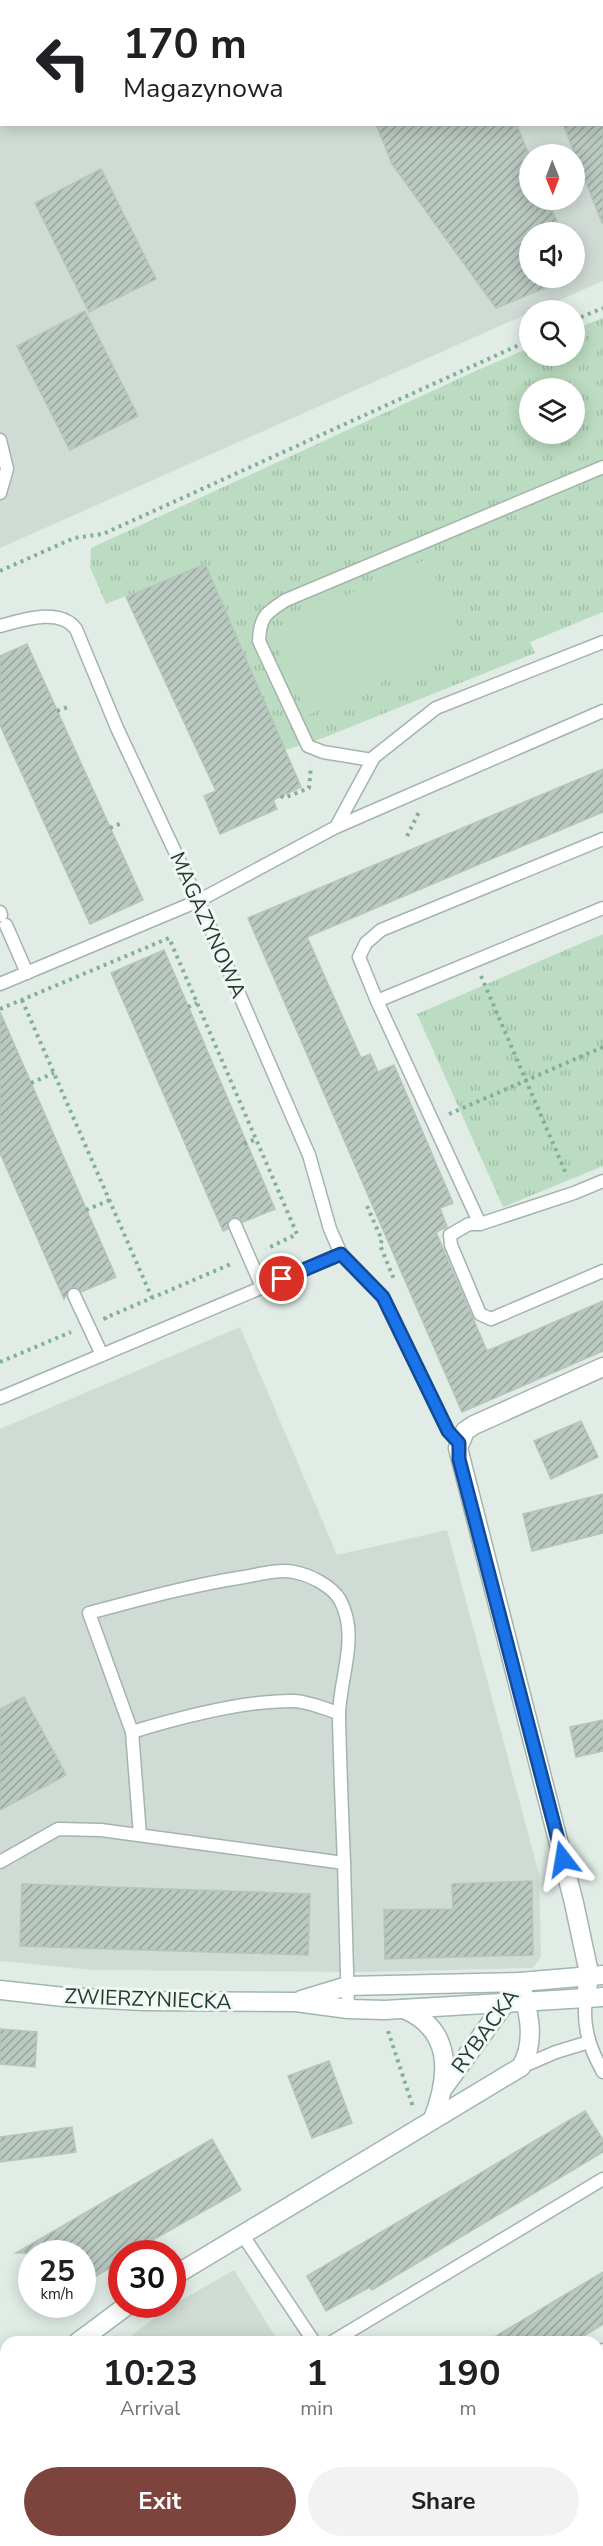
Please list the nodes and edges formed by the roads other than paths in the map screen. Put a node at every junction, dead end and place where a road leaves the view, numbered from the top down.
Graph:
1 (0, 440) edge
2 (603, 467) edge
3 (0, 494) edge
4 (0, 626) edge
5 (603, 642) edge
6 (603, 711) edge
7 (372, 760) junction
8 (336, 827) junction
9 (603, 839) edge
10 (198, 901) junction
11 (603, 908) edge
12 (2, 918) edge
13 (27, 973) junction
14 (0, 984) edge
15 (377, 1001) junction
16 (603, 1181) edge
17 (480, 1224) junction
18 (234, 1225) dead end
19 (341, 1254) junction
20 (603, 1271) edge
21 (262, 1287) junction
22 (74, 1295) dead end
23 (102, 1355) junction
24 (603, 1367) edge
25 (0, 1398) edge
26 (459, 1443) junction
27 (339, 1713) junction
28 (132, 1732) junction
29 (140, 1835) junction
30 (0, 1862) edge
31 (344, 1863) junction
32 (596, 1976) edge
33 (520, 1982) junction
34 (348, 1986) junction
35 (0, 1990) edge
36 (595, 1998) edge
37 (296, 2001) junction
38 (505, 2003) junction
39 (526, 2003) junction
40 (348, 2009) junction
41 (402, 2009) junction
42 (589, 2042) junction
43 (521, 2067) junction
44 (603, 2072) edge
45 (443, 2088) junction
46 (433, 2118) junction
47 (603, 2179) edge
48 (242, 2234) junction
49 (186, 2268) edge
50 (110, 2318) edge
51 (86, 2336) edge
52 (310, 2336) edge
53 (342, 2336) edge

1 - 3 lane
2 - 7 lane
4 - 10 lane, MAGAZYNOWA
5 - 7 lane
6 - 8 lane
7 - 8 lane
8 - 10 lane
9 - 15 lane
10 - 13 lane
10 - 19 lane, MAGAZYNOWA
11 - 15 lane
12 - 13 lane
13 - 14 lane
15 - 17 lane
16 - 17 lane
17 - 20 lane
18 - 21 lane
19 - 21 lane
19 - 26 lane, MAGAZYNOWA
21 - 23 lane
22 - 23 lane
23 - 25 lane
24 - 26 street
26 - 32 street, MAGAZYNOWA
27 - 28 lane
27 - 28 lane
27 - 31 lane
28 - 29 lane
29 - 30 lane
29 - 31 lane
31 - 34 lane
32 - 33 street, ZWIERZYNIECKA
32 - 36 street, MAGAZYNOWA
33 - 34 street, ZWIERZYNIECKA
33 - 38 street, RYBACKA
33 - 39 street, RYBACKA
34 - 37 street, ZWIERZYNIECKA
34 - 40 lane
35 - 37 street, ZWIERZYNIECKA
36 - 39 street, ZWIERZYNIECKA
36 - 42 lane
37 - 40 street, ZWIERZYNIECKA
38 - 39 street, ZWIERZYNIECKA
38 - 41 street, ZWIERZYNIECKA
38 - 45 street, RYBACKA
39 - 43 street, RYBACKA
40 - 41 street, ZWIERZYNIECKA
41 - 45 street, RYBACKA
42 - 43 lane
42 - 44 lane
43 - 46 street, RYBACKA
45 - 46 street, RYBACKA
46 - 48 street, RYBACKA
47 - 53 lane
48 - 49 street, RYBACKA
48 - 52 lane
50 - 51 street

